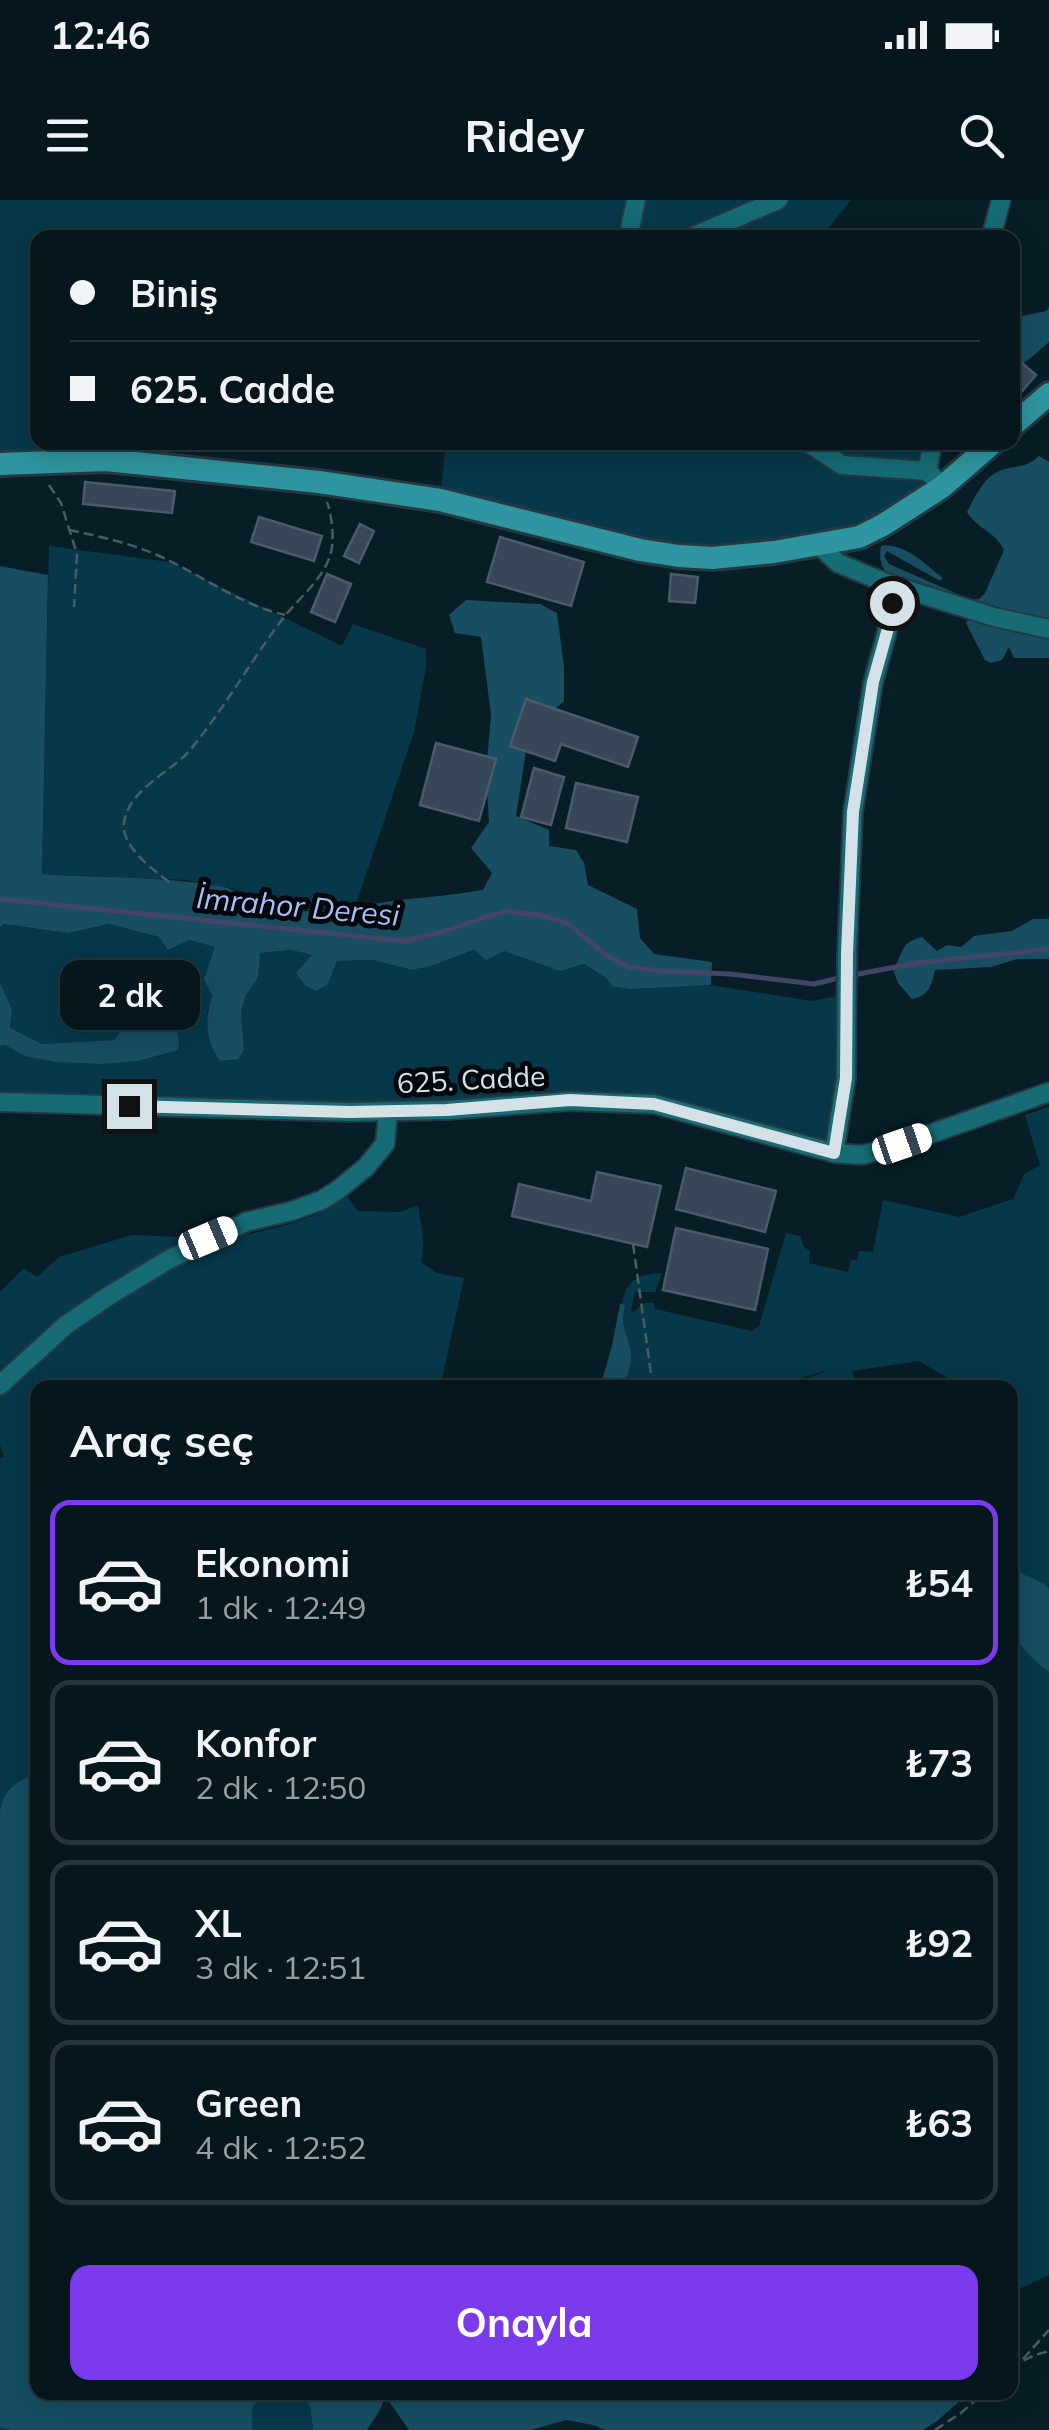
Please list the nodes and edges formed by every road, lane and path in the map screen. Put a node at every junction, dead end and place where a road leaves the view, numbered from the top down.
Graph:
1 (636, 200) edge
2 (778, 200) edge
3 (1001, 200) edge
4 (630, 230) edge
5 (708, 230) edge
6 (992, 230) edge
7 (1049, 394) edge
8 (1020, 419) edge
9 (819, 450) edge
10 (933, 450) edge
11 (981, 450) edge
12 (10, 464) edge
13 (934, 479) junction
14 (320, 482) junction
15 (69, 530) junction
16 (819, 545) junction
17 (886, 583) junction
18 (74, 607) dead end
19 (285, 616) junction
20 (1049, 629) edge
21 (168, 882) dead end
22 (1049, 1092) edge
23 (0, 1102) edge
24 (388, 1111) junction
25 (834, 1153) junction
26 (633, 1244) dead end
27 (651, 1380) edge
28 (0, 1385) edge
29 (1049, 2330) edge
30 (1049, 2351) edge
31 (1021, 2362) junction
32 (1018, 2364) edge
33 (976, 2400) edge
34 (936, 2430) edge

1 - 4 street
2 - 5 street
3 - 6 street
7 - 8 street
9 - 13 street
10 - 13 street
11 - 13 street
12 - 14 street
12 - 15 path
13 - 16 street
14 - 16 street
14 - 19 path
15 - 18 path
15 - 19 path
16 - 17 street
17 - 20 street
17 - 25 street
19 - 21 path
22 - 25 street, 625. Cadde
23 - 24 street, 625. Cadde
24 - 25 street, 625. Cadde
24 - 28 street
26 - 27 path
29 - 31 path
30 - 31 path
31 - 32 path
33 - 34 path

